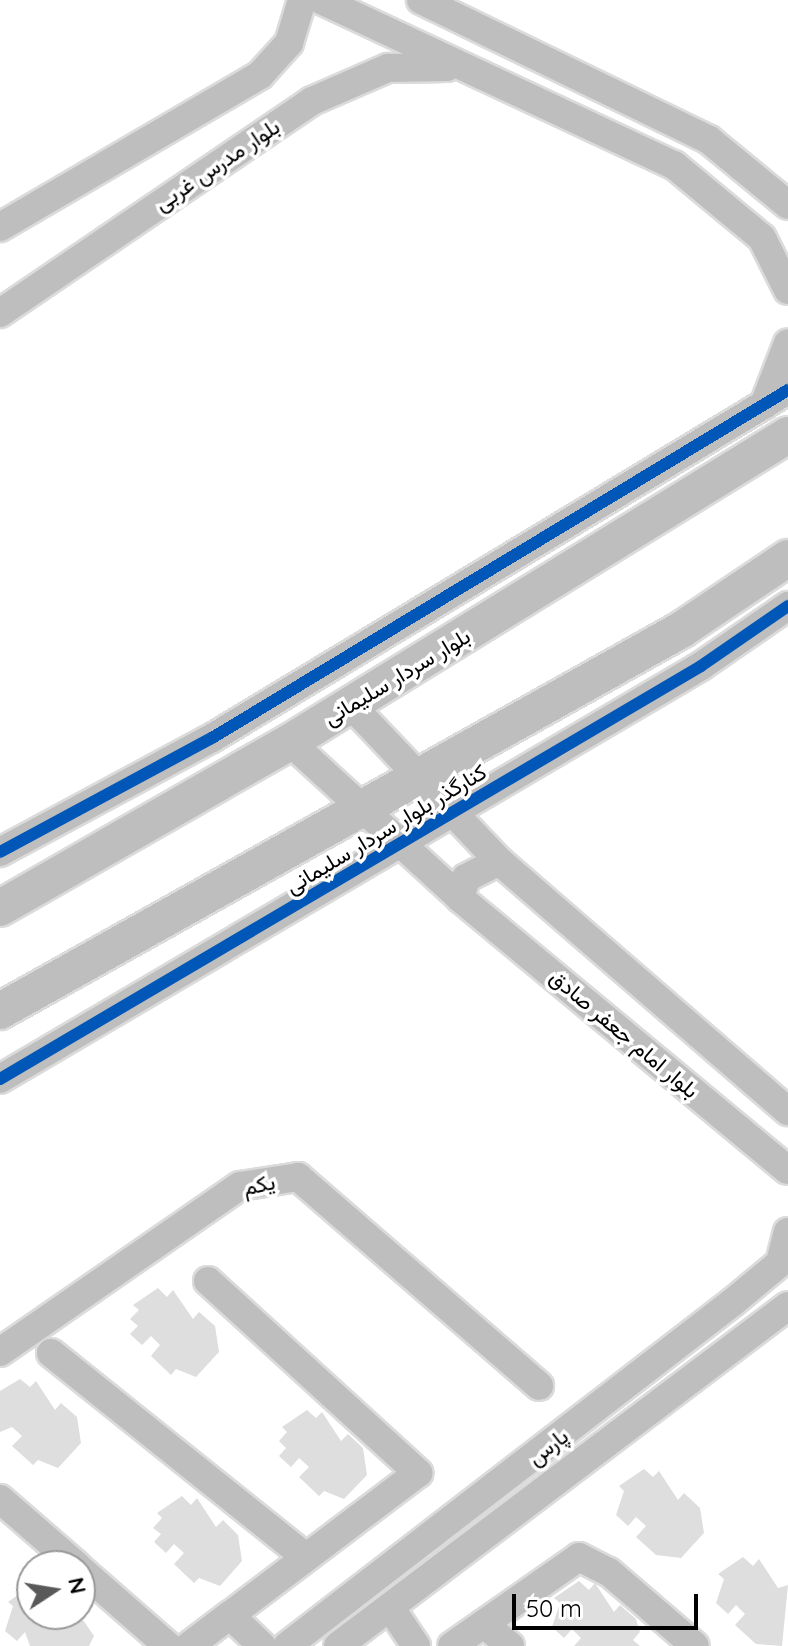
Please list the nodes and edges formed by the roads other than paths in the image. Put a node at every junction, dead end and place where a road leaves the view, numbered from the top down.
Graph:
1 (302, 0) edge
2 (321, 0) edge
3 (421, 0) edge
4 (454, 67) junction
5 (788, 205) edge
6 (0, 227) edge
7 (788, 284) edge
8 (788, 290) edge
9 (0, 313) edge
10 (788, 343) edge
11 (788, 390) edge
12 (764, 405) junction
13 (788, 435) edge
14 (632, 485) junction
15 (620, 540) junction
16 (788, 558) edge
17 (788, 606) edge
18 (350, 704) junction
19 (290, 742) junction
20 (422, 776) junction
21 (366, 811) junction
22 (454, 812) junction
23 (399, 844) junction
24 (0, 852) edge
25 (499, 861) junction
26 (460, 898) junction
27 (0, 908) edge
28 (0, 1011) edge
29 (0, 1079) edge
30 (788, 1111) edge
31 (788, 1170) edge
32 (788, 1232) edge
33 (784, 1264) edge
34 (208, 1281) dead end
35 (788, 1306) edge
36 (0, 1352) edge
37 (51, 1353) dead end
38 (539, 1386) dead end
39 (0, 1499) edge
40 (58, 1550) edge
41 (306, 1557) junction
42 (96, 1584) edge
43 (390, 1607) junction
44 (230, 1615) junction
45 (484, 1624) junction
46 (168, 1646) edge
47 (189, 1646) edge
48 (262, 1646) edge
49 (287, 1646) edge
50 (338, 1646) edge
51 (416, 1646) edge
52 (452, 1646) edge
53 (510, 1646) edge
54 (695, 1646) edge

1 - 6 street
2 - 4 street
3 - 5 street
4 - 7 street
4 - 9 street, بلوار مدرس غربی
7 - 8 street
10 - 12 street
11 - 12 street
12 - 14 street
13 - 15 main road, بلوار سردار سلیمانی
14 - 15 street
14 - 24 street
15 - 18 main road, بلوار سردار سلیمانی
16 - 20 main road
17 - 22 street, کنارگذر بلوار سردار سلیمانی
18 - 19 main road, بلوار سردار سلیمانی
18 - 20 street
19 - 21 street, بلوار امام جعفر صادق
19 - 27 main road, بلوار سردار سلیمانی
20 - 21 main road
20 - 22 street
21 - 23 street, بلوار امام جعفر صادق
21 - 28 main road
22 - 23 street, کنارگذر بلوار سردار سلیمانی
22 - 25 street
23 - 26 street, بلوار امام جعفر صادق
23 - 29 street, کنارگذر بلوار سردار سلیمانی
25 - 26 street
25 - 30 street
26 - 31 street, بلوار امام جعفر صادق
32 - 33 street, پارس
33 - 49 street, پارس
34 - 41 street
35 - 43 street, پارس
36 - 38 street, یکم
37 - 41 street
39 - 40 street
41 - 44 street
42 - 46 street
43 - 50 street, پارس
43 - 51 street
44 - 47 street
44 - 48 street
45 - 52 street
45 - 53 street
45 - 54 street

